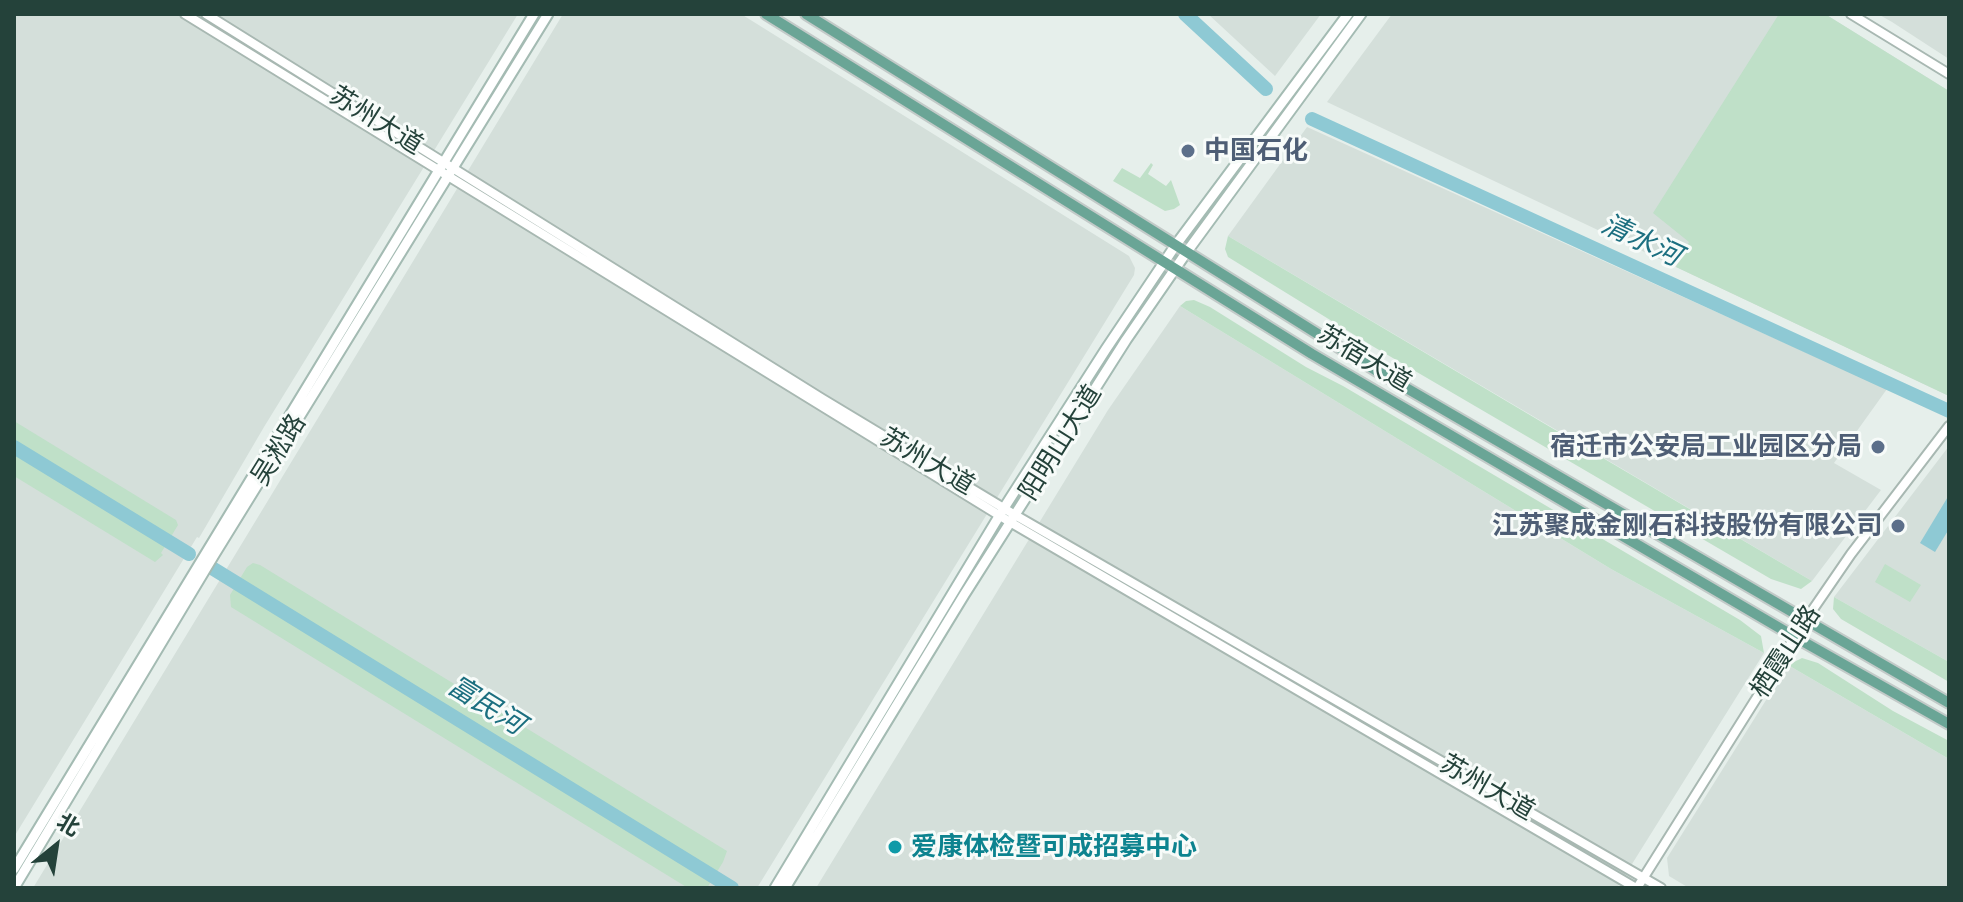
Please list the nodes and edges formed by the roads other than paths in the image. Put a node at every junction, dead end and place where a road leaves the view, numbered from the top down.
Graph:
1 (185, 14) edge
2 (206, 14) edge
3 (534, 14) edge
4 (548, 14) edge
5 (766, 14) edge
6 (806, 14) edge
7 (1348, 14) edge
8 (1361, 14) edge
9 (1851, 14) edge
10 (1949, 74) edge
11 (444, 170) junction
12 (1175, 246) junction
13 (1186, 253) junction
14 (1165, 261) junction
15 (1175, 268) junction
16 (1949, 426) edge
17 (1002, 512) junction
18 (1013, 518) junction
19 (1805, 621) junction
20 (1795, 637) junction
21 (1949, 703) edge
22 (1949, 724) edge
23 (14, 869) edge
24 (1644, 878) junction
25 (14, 888) edge
26 (775, 888) edge
27 (785, 888) edge
28 (1637, 888) edge
29 (1661, 888) edge

1 - 11 street, 苏州大道
2 - 11 street, 苏州大道
3 - 11 main road, 吴淞路
4 - 11 main road, 吴淞路
5 - 14 main road, 苏宿大道
6 - 12 main road, 苏宿大道
7 - 12 main road, 阳明山大道
8 - 13 main road, 阳明山大道
9 - 10 street
11 - 17 street, 苏州大道
11 - 23 main road, 吴淞路
11 - 25 main road, 吴淞路
12 - 13 main road, 苏宿大道
12 - 14 main road, 阳明山大道
13 - 15 main road, 阳明山大道
13 - 19 main road, 苏宿大道
14 - 15 main road, 苏宿大道
14 - 17 main road, 阳明山大道
15 - 18 main road, 阳明山大道
15 - 20 main road, 苏宿大道
16 - 19 street, 栖霞山路
17 - 18 street, 苏州大道
17 - 26 main road, 阳明山大道
18 - 24 street, 苏州大道
18 - 27 main road, 阳明山大道
18 - 28 street, 苏州大道
19 - 20 street, 栖霞山路
19 - 21 main road, 苏宿大道
20 - 22 main road, 苏宿大道
20 - 24 street, 栖霞山路
24 - 28 street, 栖霞山路
24 - 29 street, 苏州大道

